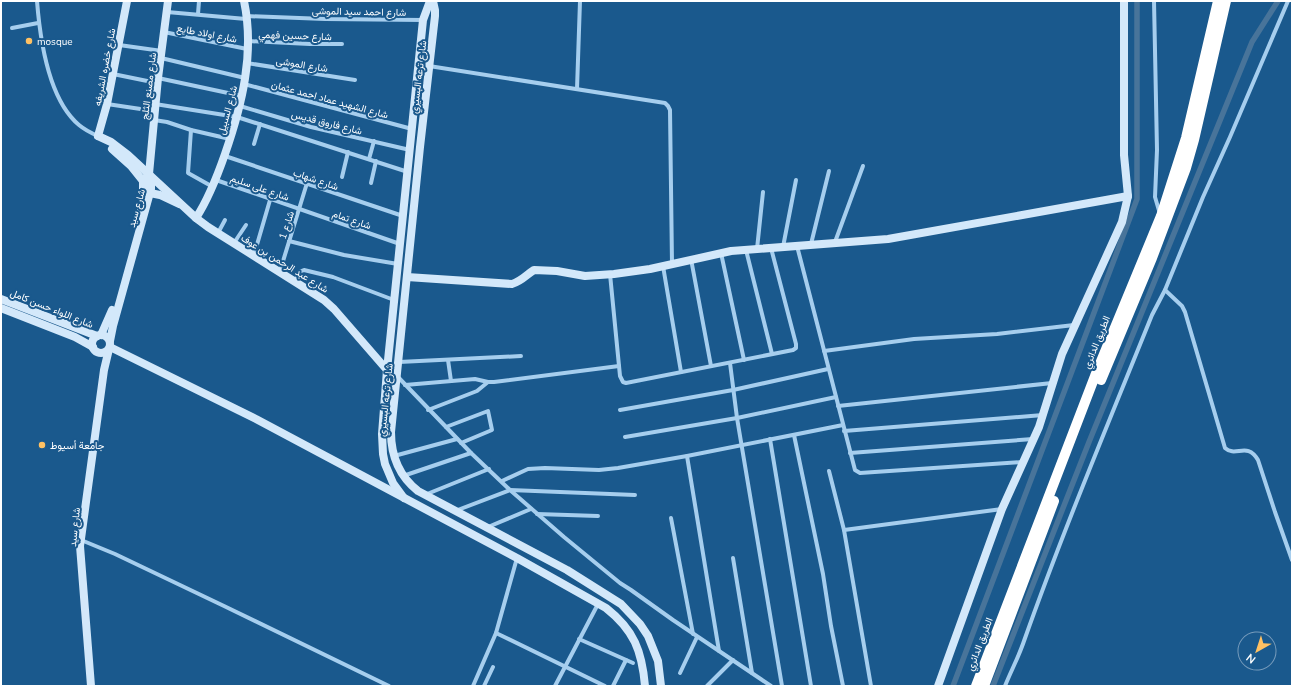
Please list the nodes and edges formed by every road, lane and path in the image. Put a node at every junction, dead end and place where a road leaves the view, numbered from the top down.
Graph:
1 (36, 1) edge
2 (126, 1) edge
3 (168, 1) edge
4 (199, 1) edge
5 (244, 1) edge
6 (430, 1) edge
7 (433, 1) edge
8 (580, 1) edge
9 (1124, 1) edge
10 (1154, 1) edge
11 (1218, 1) edge
12 (1226, 1) edge
13 (1288, 1) edge
14 (167, 12) junction
15 (198, 14) junction
16 (247, 17) junction
17 (423, 20) junction
18 (38, 23) junction
19 (12, 28) dead end
20 (164, 32) junction
21 (342, 44) dead end
22 (118, 45) junction
23 (248, 45) junction
24 (161, 54) junction
25 (246, 63) junction
26 (429, 66) junction
27 (113, 74) junction
28 (355, 80) dead end
29 (158, 81) junction
30 (245, 81) junction
31 (577, 88) junction
32 (243, 96) junction
33 (107, 104) junction
34 (240, 106) junction
35 (155, 107) junction
36 (238, 116) junction
37 (154, 120) junction
38 (260, 124) junction
39 (412, 129) junction
40 (191, 130) junction
41 (98, 136) junction
42 (230, 139) junction
43 (374, 141) junction
44 (254, 144) dead end
45 (410, 150) junction
46 (348, 152) junction
47 (224, 156) junction
48 (369, 159) junction
49 (376, 161) junction
50 (863, 166) dead end
51 (829, 171) dead end
52 (408, 172) junction
53 (149, 174) junction
54 (342, 177) dead end
55 (143, 180) junction
56 (796, 180) dead end
57 (371, 182) dead end
58 (307, 183) junction
59 (214, 184) junction
60 (763, 192) dead end
61 (150, 193) junction
62 (1128, 196) junction
63 (270, 200) junction
64 (188, 210) junction
65 (299, 210) junction
66 (403, 216) junction
67 (1161, 216) junction
68 (196, 218) junction
69 (225, 220) dead end
70 (246, 225) dead end
71 (218, 233) junction
72 (411, 238) junction
73 (400, 240) junction
74 (289, 241) junction
75 (835, 242) junction
76 (234, 243) junction
77 (811, 244) junction
78 (797, 246) junction
79 (783, 247) junction
80 (770, 248) junction
81 (757, 249) junction
82 (746, 250) junction
83 (721, 253) junction
84 (254, 255) junction
85 (691, 259) junction
86 (398, 264) junction
87 (672, 264) junction
88 (663, 266) junction
89 (280, 271) junction
90 (610, 274) junction
91 (407, 277) junction
92 (295, 280) junction
93 (1165, 290) junction
94 (1, 299) edge
95 (394, 300) junction
96 (1, 308) edge
97 (1075, 325) junction
98 (99, 336) junction
99 (110, 346) junction
100 (95, 350) junction
101 (824, 350) junction
102 (772, 354) junction
103 (521, 356) dead end
104 (448, 360) junction
105 (744, 360) junction
106 (399, 362) junction
107 (730, 362) junction
108 (619, 366) junction
109 (711, 366) junction
110 (828, 369) junction
111 (104, 370) junction
112 (387, 370) junction
113 (681, 372) junction
114 (398, 375) junction
115 (451, 381) junction
116 (488, 382) junction
117 (1052, 383) junction
118 (405, 385) junction
119 (733, 390) junction
120 (836, 398) junction
121 (838, 406) junction
122 (428, 410) junction
123 (620, 410) dead end
124 (1044, 415) junction
125 (737, 418) junction
126 (843, 425) junction
127 (446, 427) junction
128 (844, 431) junction
129 (794, 435) junction
130 (625, 436) dead end
131 (457, 439) junction
132 (770, 439) junction
133 (1034, 439) junction
134 (461, 443) junction
135 (741, 444) junction
136 (471, 453) junction
137 (850, 453) junction
138 (393, 456) junction
139 (687, 456) junction
140 (1023, 462) junction
141 (489, 469) junction
142 (829, 471) dead end
143 (403, 476) junction
144 (502, 481) junction
145 (510, 490) junction
146 (424, 495) junction
147 (635, 495) dead end
148 (406, 500) junction
149 (531, 509) junction
150 (1002, 509) junction
151 (455, 511) junction
152 (537, 514) junction
153 (598, 516) dead end
154 (671, 518) dead end
155 (486, 528) junction
156 (844, 530) junction
157 (81, 543) junction
158 (517, 558) junction
159 (733, 558) dead end
160 (1292, 560) edge
161 (598, 604) junction
162 (496, 633) junction
163 (695, 635) junction
164 (579, 639) junction
165 (719, 651) junction
166 (626, 660) junction
167 (734, 660) junction
168 (633, 663) dead end
169 (493, 667) dead end
170 (565, 667) junction
171 (680, 673) dead end
172 (752, 673) junction
173 (376, 680) junction
174 (91, 686) edge
175 (376, 686) edge
176 (389, 686) edge
177 (473, 686) edge
178 (484, 686) edge
179 (555, 686) edge
180 (605, 686) edge
181 (614, 686) edge
182 (645, 686) edge
183 (661, 686) edge
184 (707, 686) edge
185 (771, 686) edge
186 (782, 686) edge
187 (811, 686) edge
188 (843, 686) edge
189 (871, 686) edge
190 (938, 686) edge
191 (976, 686) edge
192 (984, 686) edge
193 (1005, 686) edge

1 - 18 street
2 - 22 street, شارع خضره الشريفه
3 - 14 street, شارع مصنع الثلج
4 - 15 street
5 - 16 street, شارع السبيل
6 - 17 street, شارع ترعه البسيري
7 - 26 street, شارع ترعه البسيري
8 - 31 street
9 - 62 street
10 - 67 street
11 - 67 highway, الطريق الدائري
12 - 192 highway, الطريق الدائري
13 - 93 street
14 - 15 street, شارع احمد سيد الموشى
14 - 20 street, شارع مصنع الثلج
15 - 16 street, شارع احمد سيد الموشى
16 - 17 street, شارع احمد سيد الموشى
16 - 23 street, شارع السبيل
17 - 39 street, شارع ترعه البسيري
18 - 19 street
18 - 41 street
20 - 23 street, شارع اولاد طايع
20 - 24 street, شارع مصنع الثلج
21 - 23 street, شارع حسين فهمي
22 - 24 street, شارع الشهيد عماد احمد عثمان
22 - 27 street, شارع خضره الشريفه
23 - 25 street, شارع السبيل
24 - 29 street, شارع مصنع الثلج
24 - 30 street, شارع الشهيد عماد احمد عثمان
25 - 28 street, شارع الموشى
25 - 30 street, شارع السبيل
26 - 31 street
26 - 72 street, شارع ترعه البسيري
27 - 29 street
27 - 33 street, شارع خضره الشريفه
29 - 32 street
29 - 35 street, شارع مصنع الثلج
30 - 32 street, شارع السبيل
30 - 39 street, شارع الشهيد عماد احمد عثمان
31 - 87 street
32 - 34 street, شارع السبيل
33 - 35 street
33 - 41 street, شارع خضره الشريفه
34 - 36 street, شارع السبيل
34 - 43 street, شارع فاروق قديس
35 - 36 street
35 - 37 street, شارع مصنع الثلج
36 - 38 street
36 - 42 street, شارع السبيل
37 - 40 street
37 - 53 street, شارع مصنع الثلج
38 - 44 street
38 - 46 street
39 - 45 street, شارع ترعه البسيري
40 - 42 street
40 - 59 street, شارع على سليم
41 - 53 street, شارع عبد الرحمن بن عوف
41 - 55 street
42 - 47 street, شارع السبيل
43 - 45 street, شارع فاروق قديس
43 - 48 street
45 - 52 street, شارع ترعه البسيري
46 - 48 street
46 - 54 street
47 - 58 street, شارع شهاب
47 - 59 street, شارع السبيل
48 - 49 street
49 - 52 street
49 - 57 street
50 - 75 street
51 - 77 street
52 - 66 street, شارع ترعه البسيري
53 - 55 street, شارع سيد
53 - 61 street, شارع سيد
53 - 64 street, شارع عبد الرحمن بن عوف
55 - 98 street, شارع سيد
56 - 79 street
58 - 65 street, شارع 1
58 - 66 street, شارع شهاب
59 - 63 street, شارع على سليم
59 - 68 street, شارع السبيل
60 - 81 street
61 - 64 street, شارع عبد الرحمن بن عوف
61 - 99 street, شارع سيد
62 - 75 street
62 - 97 street
63 - 65 street, شارع على سليم
63 - 84 street
64 - 68 street, شارع عبد الرحمن بن عوف
65 - 73 street, شارع تمام
65 - 74 street, شارع 1
66 - 73 street, شارع ترعه البسيري
67 - 191 highway, الطريق الدائري
68 - 71 street, شارع عبد الرحمن بن عوف
69 - 71 street
70 - 76 street
71 - 76 street, شارع عبد الرحمن بن عوف
72 - 73 street
72 - 91 street, شارع ترعه البسيري
73 - 86 street, شارع ترعه البسيري
74 - 86 street
74 - 89 street, شارع 1
75 - 77 street
76 - 84 street, شارع عبد الرحمن بن عوف
77 - 78 street
78 - 79 street
78 - 101 street
79 - 80 street
80 - 81 street
80 - 102 street
81 - 82 street
82 - 83 street
82 - 102 street
83 - 85 street
83 - 105 street
84 - 89 street, شارع عبد الرحمن بن عوف
85 - 87 street
85 - 109 street
86 - 95 street, شارع ترعه البسيري
87 - 88 street
88 - 90 street
88 - 113 street
89 - 92 street, شارع عبد الرحمن بن عوف
90 - 91 street
90 - 108 street
91 - 106 street, شارع ترعه البسيري
92 - 95 street
92 - 112 street, شارع عبد الرحمن بن عوف
93 - 160 street
93 - 193 street
94 - 98 street, شارع اللواء حسن كامل
95 - 112 street, شارع ترعه البسيري
96 - 100 street, شارع اللواء حسن كامل
97 - 101 street
97 - 117 street
98 - 99 street
98 - 100 street
99 - 100 street
99 - 111 street, شارع سيد
99 - 148 street
100 - 111 street
101 - 110 street
102 - 105 street
103 - 104 street
104 - 106 street
104 - 115 street
105 - 107 street
106 - 114 street, شارع ترعه البسيري
107 - 109 street
107 - 119 street
108 - 113 street
108 - 116 street
109 - 113 street
110 - 119 street
110 - 120 street
111 - 157 street, شارع سيد
112 - 114 street
112 - 148 street, شارع ترعه البسيري
114 - 118 street
114 - 138 street, شارع ترعه البسيري
115 - 116 street
115 - 118 street
116 - 122 street
117 - 121 street
117 - 124 street
118 - 122 street
119 - 123 street
119 - 125 street
120 - 121 street
120 - 125 street
121 - 126 street
122 - 127 street
124 - 128 street
124 - 133 street
125 - 130 street
125 - 135 street
126 - 128 street
126 - 129 street
127 - 131 street
127 - 134 street
128 - 137 street
129 - 132 street
129 - 188 street
131 - 134 street
131 - 138 street
132 - 135 street
132 - 187 street
133 - 137 street
133 - 140 street
134 - 136 street
135 - 139 street
135 - 186 street
136 - 141 street
136 - 143 street
137 - 140 street
138 - 143 street, شارع ترعه البسيري
139 - 144 street
139 - 165 street
140 - 150 street
141 - 144 street
141 - 146 street
142 - 156 street
143 - 146 street, شارع ترعه البسيري
144 - 145 street
145 - 147 street
145 - 149 street
145 - 151 street
146 - 151 street, شارع ترعه البسيري
148 - 158 street
149 - 152 street
149 - 155 street
150 - 156 street
150 - 190 street
151 - 155 street, شارع ترعه البسيري
152 - 153 street
152 - 163 street
154 - 163 street
155 - 183 street, شارع ترعه البسيري
156 - 189 street
157 - 173 street
157 - 174 street, شارع سيد
158 - 161 street
158 - 162 street
159 - 172 street
161 - 164 street
161 - 182 street
162 - 170 street
162 - 177 street
163 - 165 street
163 - 171 street
164 - 166 street
164 - 170 street
165 - 167 street
166 - 168 street
166 - 181 street
167 - 172 street
167 - 184 street
169 - 178 street
170 - 179 street
170 - 180 street
172 - 185 street
173 - 175 street
173 - 176 street

